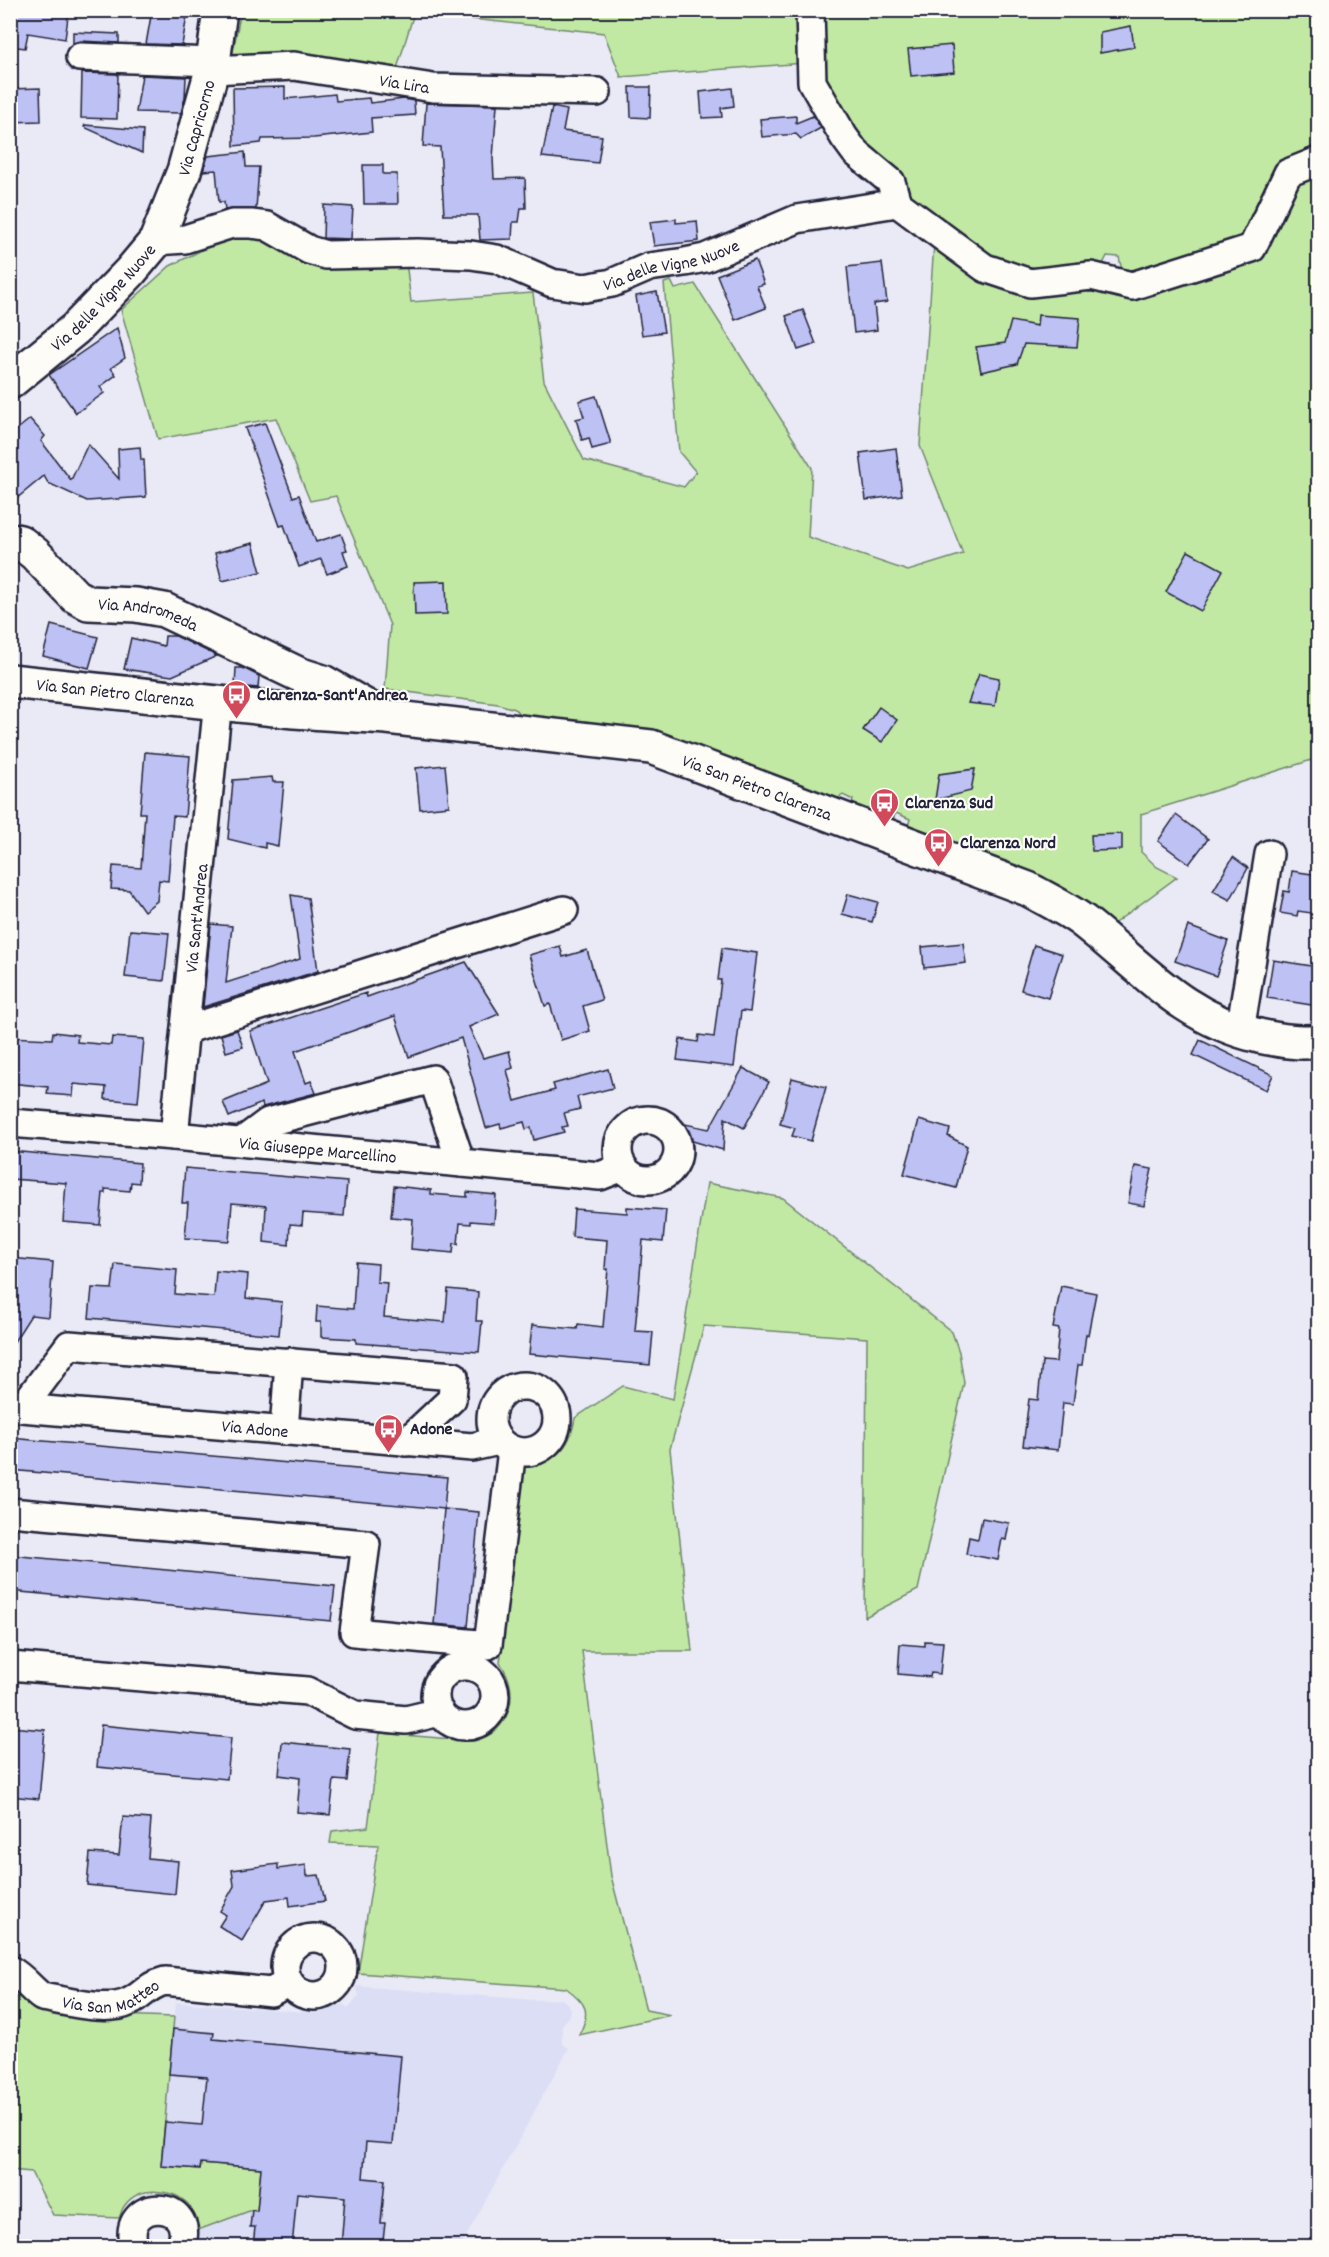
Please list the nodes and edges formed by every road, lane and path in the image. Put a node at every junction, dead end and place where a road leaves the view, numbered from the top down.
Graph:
1 (220, 10) edge
2 (810, 10) edge
3 (80, 57) dead end
4 (212, 66) junction
5 (597, 92) dead end
6 (1318, 161) edge
7 (897, 203) junction
8 (156, 241) junction
9 (10, 382) edge
10 (10, 540) edge
11 (298, 674) junction
12 (10, 681) edge
13 (219, 702) junction
14 (294, 711) junction
15 (387, 717) junction
16 (1269, 854) dead end
17 (564, 910) dead end
18 (185, 1030) junction
19 (1240, 1031) junction
20 (1318, 1041) edge
21 (10, 1123) edge
22 (174, 1136) junction
23 (241, 1142) junction
24 (460, 1163) junction
25 (623, 1167) dead end
26 (288, 1362) junction
27 (16, 1407) edge
28 (284, 1431) junction
29 (406, 1442) junction
30 (10, 1512) edge
31 (10, 1666) edge
32 (440, 1712) dead end
33 (10, 1970) edge
34 (289, 1982) dead end
35 (134, 2247) edge
36 (181, 2247) edge

1 - 4 main road, Via Capricorno
2 - 7 street
3 - 4 street, Via Lira
4 - 5 street, Via Lira
4 - 8 main road, Via Capricorno
6 - 7 street
7 - 8 street, Via delle Vigne Nuove
8 - 9 main road, Via delle Vigne Nuove
10 - 11 main road, Via Andromeda
11 - 14 main road
11 - 15 main road, Via Andromeda
12 - 13 main road, Via San Pietro Clarenza
13 - 14 main road, Via San Pietro Clarenza
13 - 18 street, Via Sant'Andrea
14 - 15 main road, Via San Pietro Clarenza
15 - 19 main road, Via San Pietro Clarenza
16 - 19 street
17 - 18 street
18 - 22 street, Via Sant'Andrea
19 - 20 main road, Via San Pietro Clarenza
21 - 22 street, Via Giuseppe Marcellino
22 - 23 street, Via Giuseppe Marcellino
23 - 24 street, Via Giuseppe Marcellino
23 - 24 street
24 - 25 street, Via Giuseppe Marcellino
26 - 27 street
26 - 28 street
26 - 29 street
27 - 28 street, Via Adone
28 - 29 street, Via Adone
29 - 30 street, Via Adone
31 - 32 street
33 - 34 street, Via San Matteo
35 - 36 street

